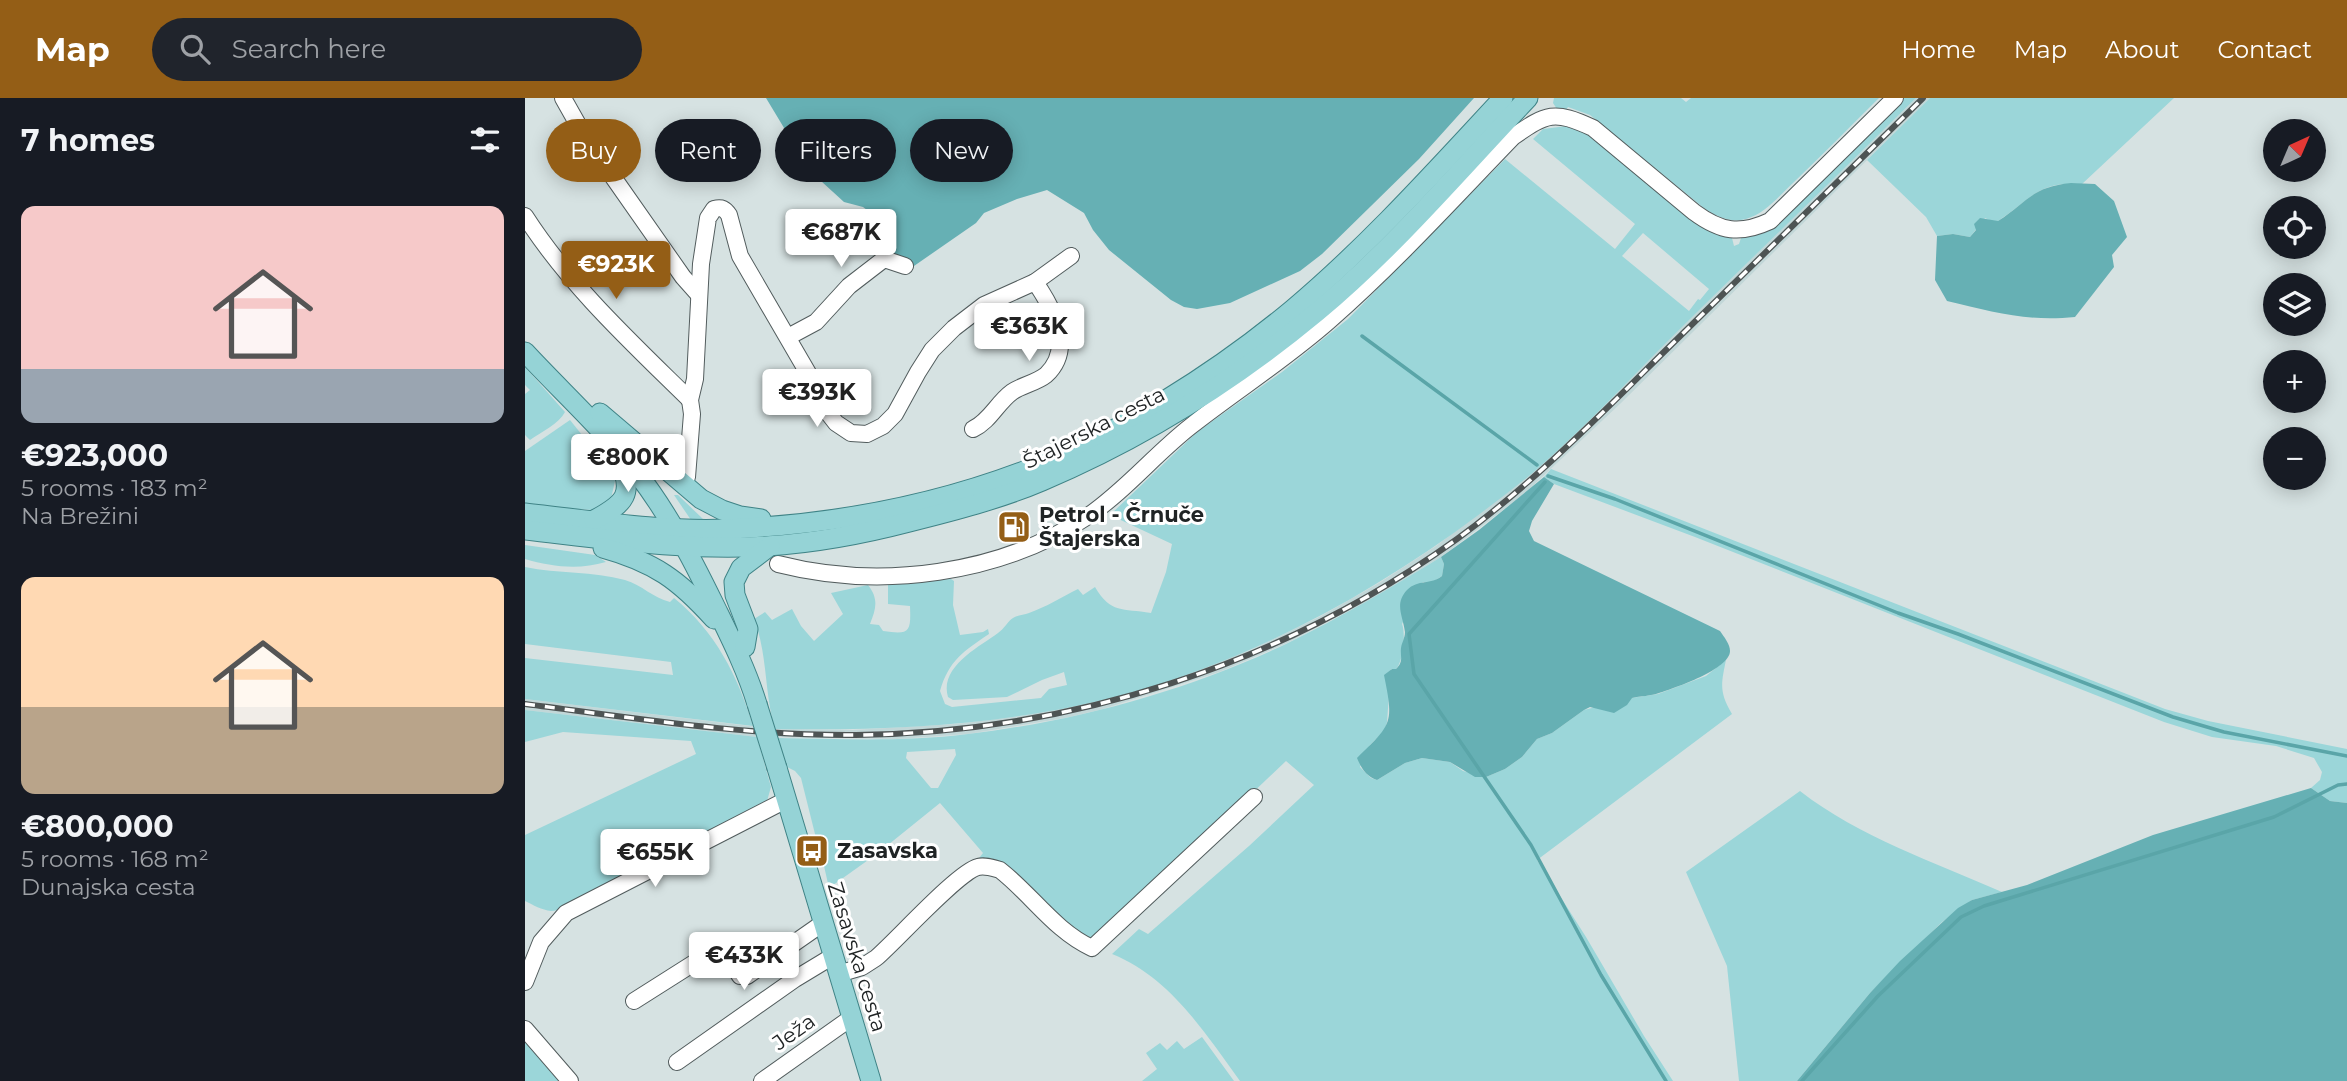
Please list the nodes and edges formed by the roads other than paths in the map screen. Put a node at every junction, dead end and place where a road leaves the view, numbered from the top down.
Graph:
1 (563, 98) edge
2 (1503, 98) edge
3 (1528, 98) edge
4 (1895, 98) edge
5 (525, 216) edge
6 (1071, 257) dead end
7 (905, 266) dead end
8 (1035, 282) junction
9 (699, 295) junction
10 (788, 337) junction
11 (525, 343) edge
12 (525, 352) edge
13 (690, 400) junction
14 (600, 413) junction
15 (974, 429) dead end
16 (608, 440) junction
17 (687, 477) dead end
18 (525, 513) edge
19 (594, 520) junction
20 (793, 524) junction
21 (525, 530) edge
22 (548, 533) junction
23 (687, 537) junction
24 (770, 546) junction
25 (778, 564) dead end
26 (738, 642) junction
27 (1254, 797) dead end
28 (786, 800) junction
29 (823, 923) junction
30 (836, 965) junction
31 (525, 982) edge
32 (634, 1001) dead end
33 (851, 1018) junction
34 (525, 1029) edge
35 (677, 1062) dead end
36 (570, 1081) edge
37 (762, 1081) edge
38 (871, 1081) edge

1 - 9 street
2 - 20 main road, Štajerska cesta
3 - 24 main road, Štajerska cesta
4 - 25 street
5 - 13 street
6 - 8 street
7 - 10 street
8 - 10 street
8 - 15 street
9 - 10 street
9 - 13 street
11 - 14 main road
12 - 16 main road
13 - 17 street
14 - 20 main road
14 - 23 main road
16 - 19 main road
16 - 23 main road
18 - 19 main road, Štajerska cesta
19 - 23 main road, Štajerska cesta
20 - 23 main road, Štajerska cesta
21 - 22 main road, Štajerska cesta
22 - 23 main road, Štajerska cesta
22 - 26 main road
23 - 24 main road, Štajerska cesta
23 - 26 main road, Zasavska cesta
24 - 26 main road
26 - 28 main road, Zasavska cesta, bridge
27 - 30 street, Ježa
28 - 29 main road, Zasavska cesta
28 - 31 street
29 - 30 main road, Zasavska cesta
29 - 32 street
30 - 33 main road, Zasavska cesta
30 - 35 street, Ježa
33 - 37 street, Ježa
33 - 38 main road, Zasavska cesta
34 - 36 street

